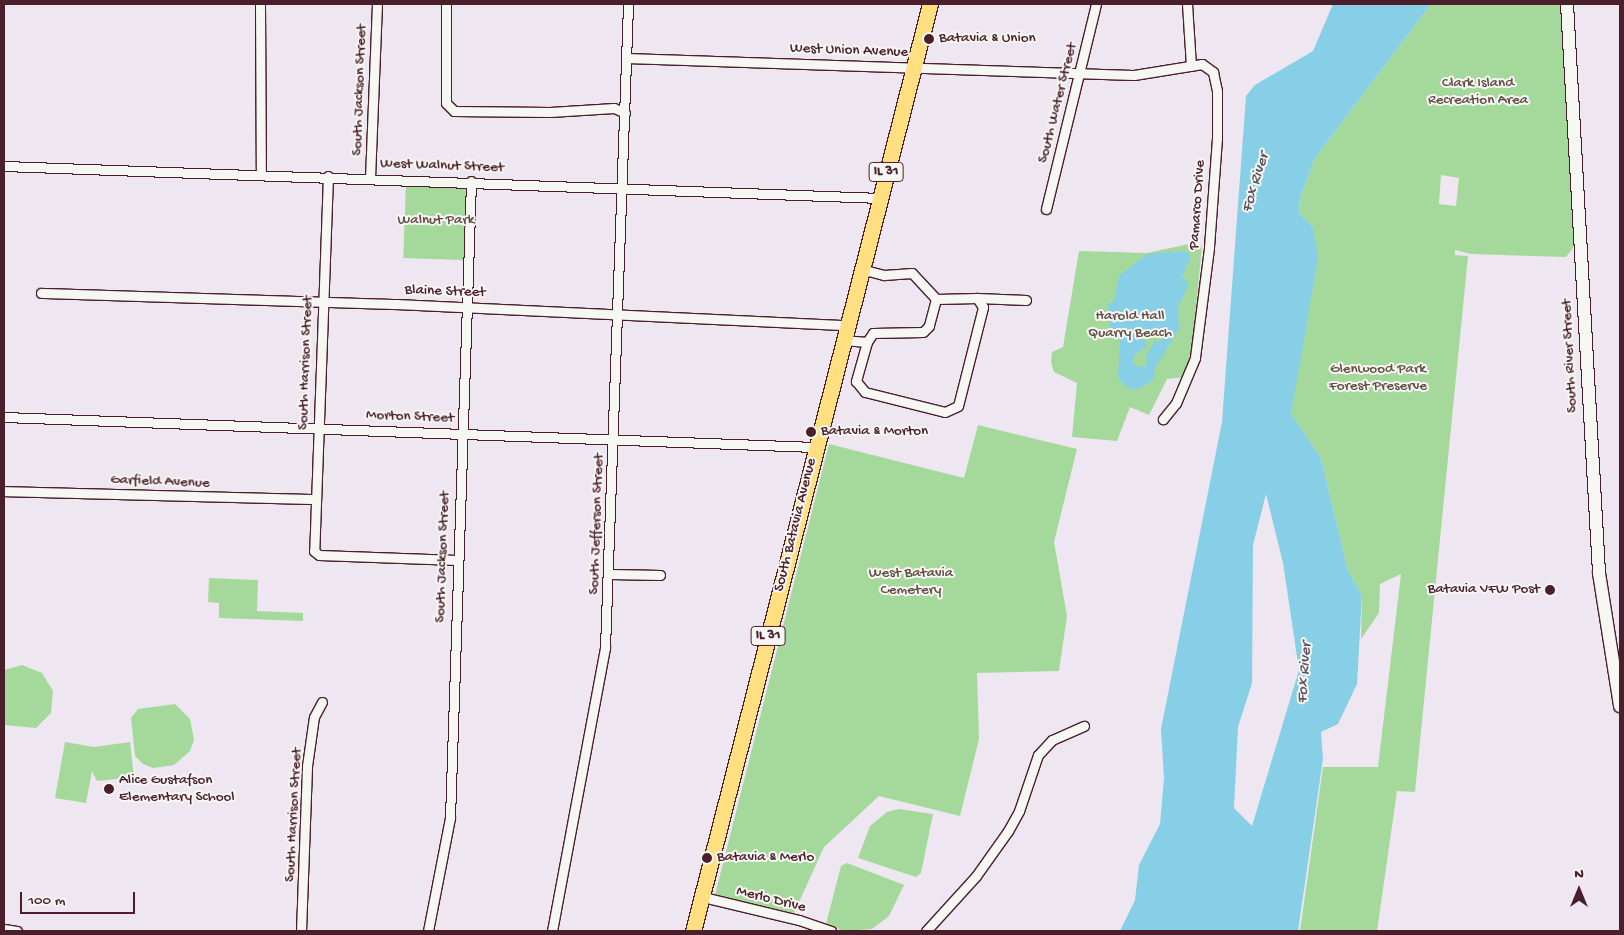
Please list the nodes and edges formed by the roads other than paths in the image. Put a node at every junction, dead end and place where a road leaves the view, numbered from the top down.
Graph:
1 (260, 4) edge
2 (377, 4) edge
3 (446, 4) edge
4 (628, 4) edge
5 (930, 4) edge
6 (1096, 4) edge
7 (1187, 4) edge
8 (1567, 4) edge
9 (626, 58) junction
10 (1191, 66) junction
11 (913, 67) junction
12 (1079, 74) junction
13 (625, 113) junction
14 (4, 166) edge
15 (261, 174) junction
16 (328, 176) junction
17 (370, 178) junction
18 (471, 181) junction
19 (622, 187) junction
20 (880, 198) junction
21 (1046, 209) dead end
22 (861, 269) junction
23 (41, 293) dead end
24 (977, 298) junction
25 (936, 299) junction
26 (1026, 300) dead end
27 (322, 301) junction
28 (466, 306) junction
29 (618, 313) junction
30 (847, 325) junction
31 (843, 340) junction
32 (866, 342) junction
33 (4, 417) edge
34 (1163, 419) dead end
35 (318, 429) junction
36 (462, 432) junction
37 (613, 439) junction
38 (815, 447) junction
39 (4, 491) edge
40 (316, 500) junction
41 (457, 560) junction
42 (610, 574) junction
43 (660, 575) dead end
44 (322, 702) dead end
45 (1620, 706) edge
46 (1084, 726) dead end
47 (703, 897) junction
48 (4, 929) edge
49 (17, 931) edge
50 (301, 931) edge
51 (428, 931) edge
52 (552, 931) edge
53 (693, 931) edge
54 (831, 931) edge
55 (926, 931) edge

1 - 15 street
2 - 17 street, South Jackson Street
3 - 13 street
4 - 9 street, South Jefferson Street
5 - 11 main road, South Batavia Avenue / IL 31
6 - 12 street, South Water Street
7 - 10 street
8 - 45 main road, South River Street
9 - 11 street, West Union Avenue
9 - 13 street, South Jefferson Street
10 - 12 street, West Union Avenue
10 - 34 street, Pamarco Drive
11 - 12 street, West Union Avenue
11 - 20 main road, South Batavia Avenue / IL 31
12 - 21 street, South Water Street
13 - 19 street, South Jefferson Street
14 - 15 street, West Walnut Street
15 - 16 street, West Walnut Street
16 - 17 street, West Walnut Street
16 - 27 street, South Harrison Street
17 - 18 street, West Walnut Street
18 - 19 street, West Walnut Street
18 - 28 street, South Jackson Street
19 - 20 street, West Walnut Street
19 - 29 street, South Jefferson Street
20 - 22 main road, South Batavia Avenue / IL 31
22 - 25 street
22 - 30 main road, South Batavia Avenue / IL 31
23 - 27 street, Blaine Street
24 - 25 street
24 - 26 street
24 - 32 street
25 - 32 street
27 - 28 street, Blaine Street
27 - 35 street, South Harrison Street
28 - 29 street, Blaine Street
28 - 36 street, South Jackson Street
29 - 30 street, Blaine Street
29 - 37 street, South Jefferson Street
30 - 31 main road, South Batavia Avenue / IL 31
31 - 32 street
31 - 38 main road, South Batavia Avenue / IL 31
33 - 35 street, Morton Street
35 - 36 street, Morton Street
35 - 40 street, South Harrison Street
36 - 37 street, Morton Street
36 - 41 street, South Jackson Street
37 - 38 street, Morton Street
37 - 42 street, South Jefferson Street
38 - 47 main road, South Batavia Avenue / IL 31
39 - 40 street, Garfield Avenue
40 - 41 street, South Harrison Street
41 - 51 street, South Jackson Street
42 - 43 street
42 - 52 street, South Jefferson Street
44 - 50 street, South Harrison Street
46 - 55 street
47 - 53 main road, South Batavia Avenue / IL 31
47 - 54 street, Merlo Drive
48 - 49 street

